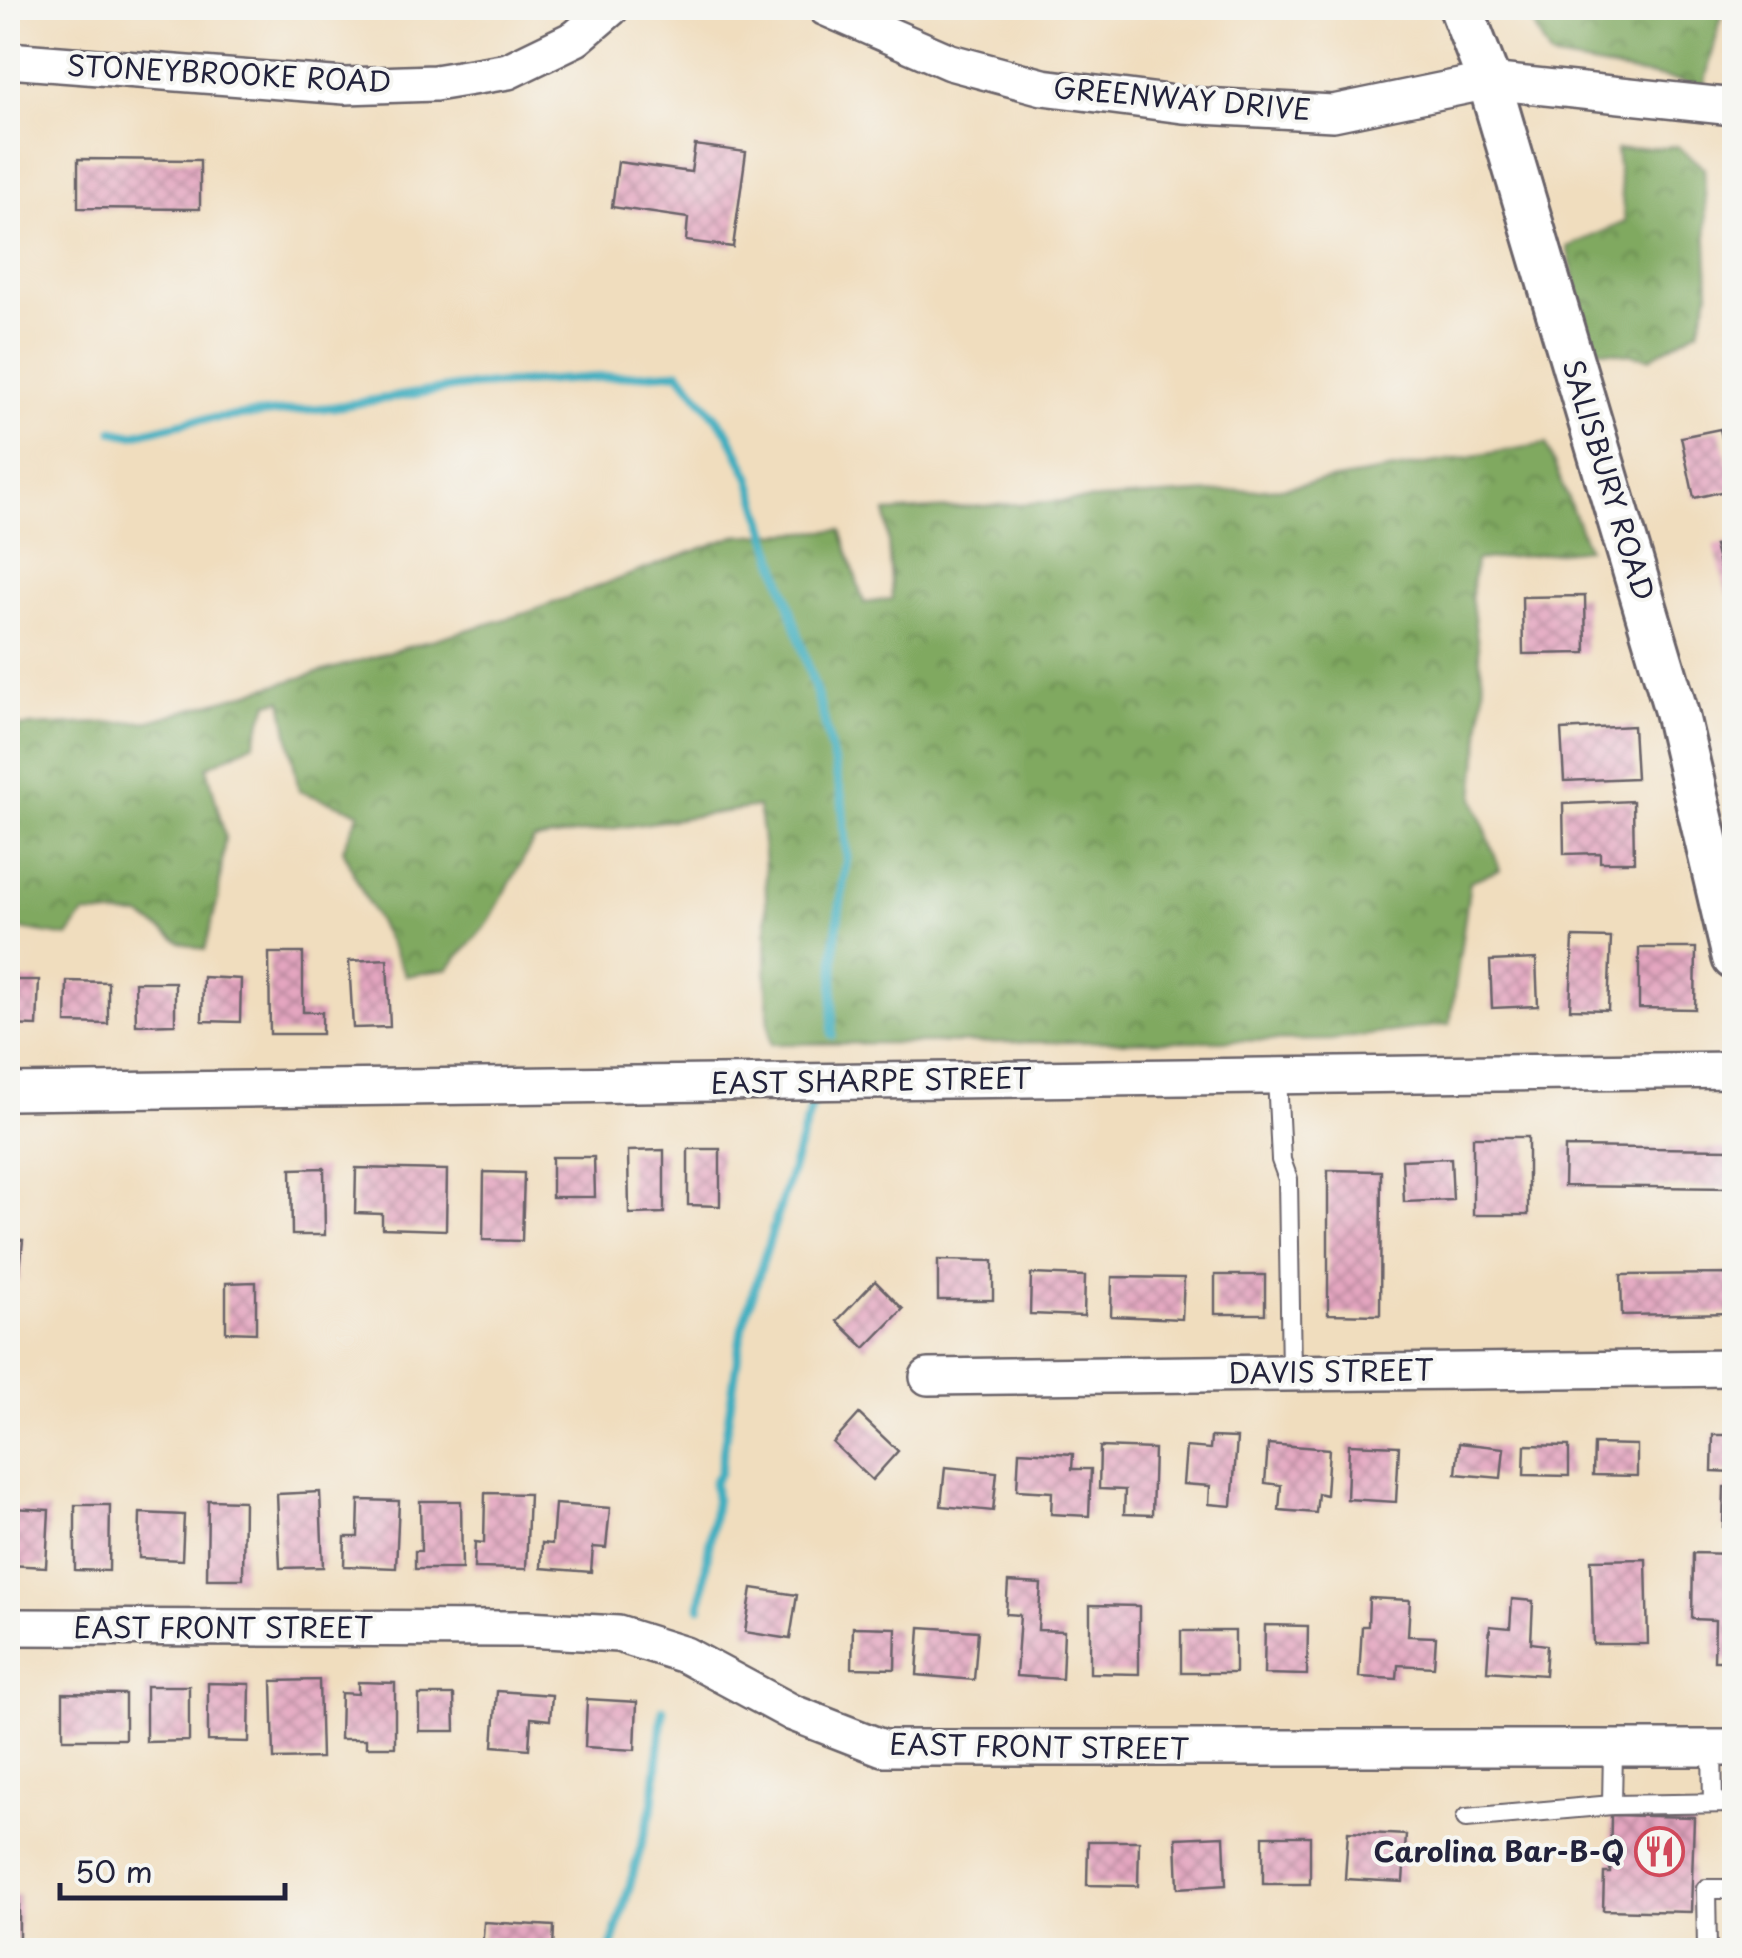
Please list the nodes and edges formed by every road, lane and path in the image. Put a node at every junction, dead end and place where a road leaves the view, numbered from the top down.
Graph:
1 (611, 8) edge
2 (826, 8) edge
3 (1461, 8) edge
4 (8, 60) edge
5 (1489, 81) junction
6 (1734, 107) edge
7 (1734, 958) edge
8 (1734, 1070) edge
9 (1276, 1076) junction
10 (8, 1092) edge
11 (1734, 1368) edge
12 (1291, 1373) junction
13 (928, 1377) dead end
14 (8, 1627) edge
15 (1613, 1748) junction
16 (1723, 1748) edge
17 (1713, 1804) junction
18 (1734, 1804) edge
19 (1612, 1805) junction
20 (1466, 1818) dead end
21 (1734, 1888) edge
22 (1708, 1950) edge

1 - 4 street, STONEYBROOKE ROAD
2 - 5 street, GREENWAY DRIVE
3 - 5 street, SALISBURY ROAD
5 - 6 street, GREENWAY DRIVE
5 - 7 street, SALISBURY ROAD
8 - 9 street, EAST SHARPE STREET
9 - 10 street, EAST SHARPE STREET
9 - 12 lane
11 - 12 street, DAVIS STREET
12 - 13 street, DAVIS STREET
14 - 15 street, EAST FRONT STREET
15 - 16 street, EAST FRONT STREET
15 - 19 lane
16 - 17 lane
17 - 18 lane
17 - 19 lane
19 - 20 lane
21 - 22 lane

